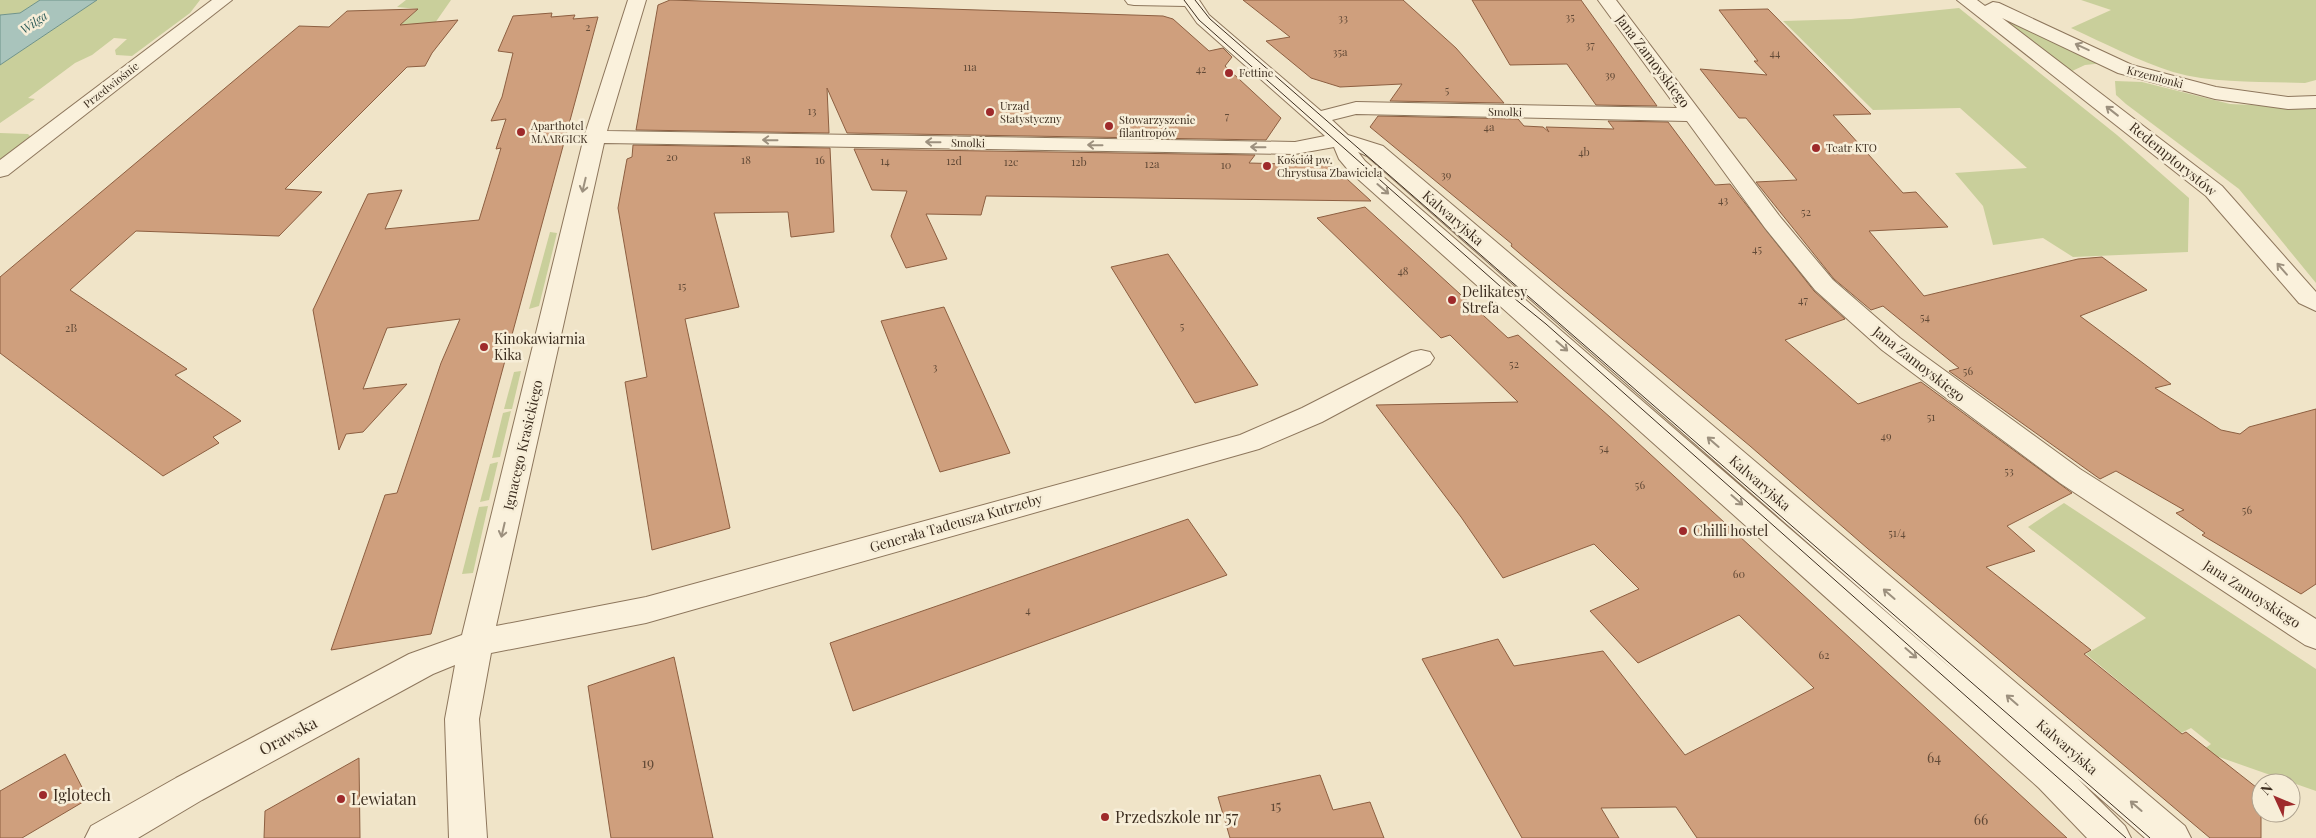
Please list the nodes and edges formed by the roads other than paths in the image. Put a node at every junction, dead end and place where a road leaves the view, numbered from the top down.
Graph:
1 (223, 0) edge
2 (636, 0) edge
3 (1134, 0) edge
4 (1607, 0) edge
5 (1966, 0) edge
6 (1978, 0) edge
7 (1190, 1) edge
8 (2125, 69) junction
9 (2083, 88) junction
10 (2316, 102) edge
11 (1694, 115) junction
12 (1317, 118) junction
13 (595, 137) junction
14 (1341, 139) junction
15 (0, 170) edge
16 (2316, 303) edge
17 (1421, 358) dead end
18 (2316, 636) edge
19 (476, 643) junction
20 (104, 838) edge
21 (468, 838) edge
22 (2112, 838) edge
23 (2172, 838) edge

1 - 15 street, Przedwiośnie
2 - 13 street, Ignacego Krasickiego
3 - 7 street
4 - 11 street, Jana Zamoyskiego
5 - 9 street, Redemptorystów
8 -> 6 street, Krzemionki
7 - 12 street, Kalwaryjska
8 - 9 street
8 - 10 street, Krzemionki
16 -> 9 street, Redemptorystów
11 - 12 street, Smolki
11 - 18 street, Jana Zamoyskiego
12 - 14 street, Kalwaryjska
14 -> 13 street, Smolki
13 -> 19 street, Ignacego Krasickiego
14 -> 22 street, Kalwaryjska
23 -> 14 street, Kalwaryjska
17 - 19 street, Generała Tadeusza Kutrzeby
19 - 20 street, Orawska
19 - 21 street, Ignacego Krasickiego

